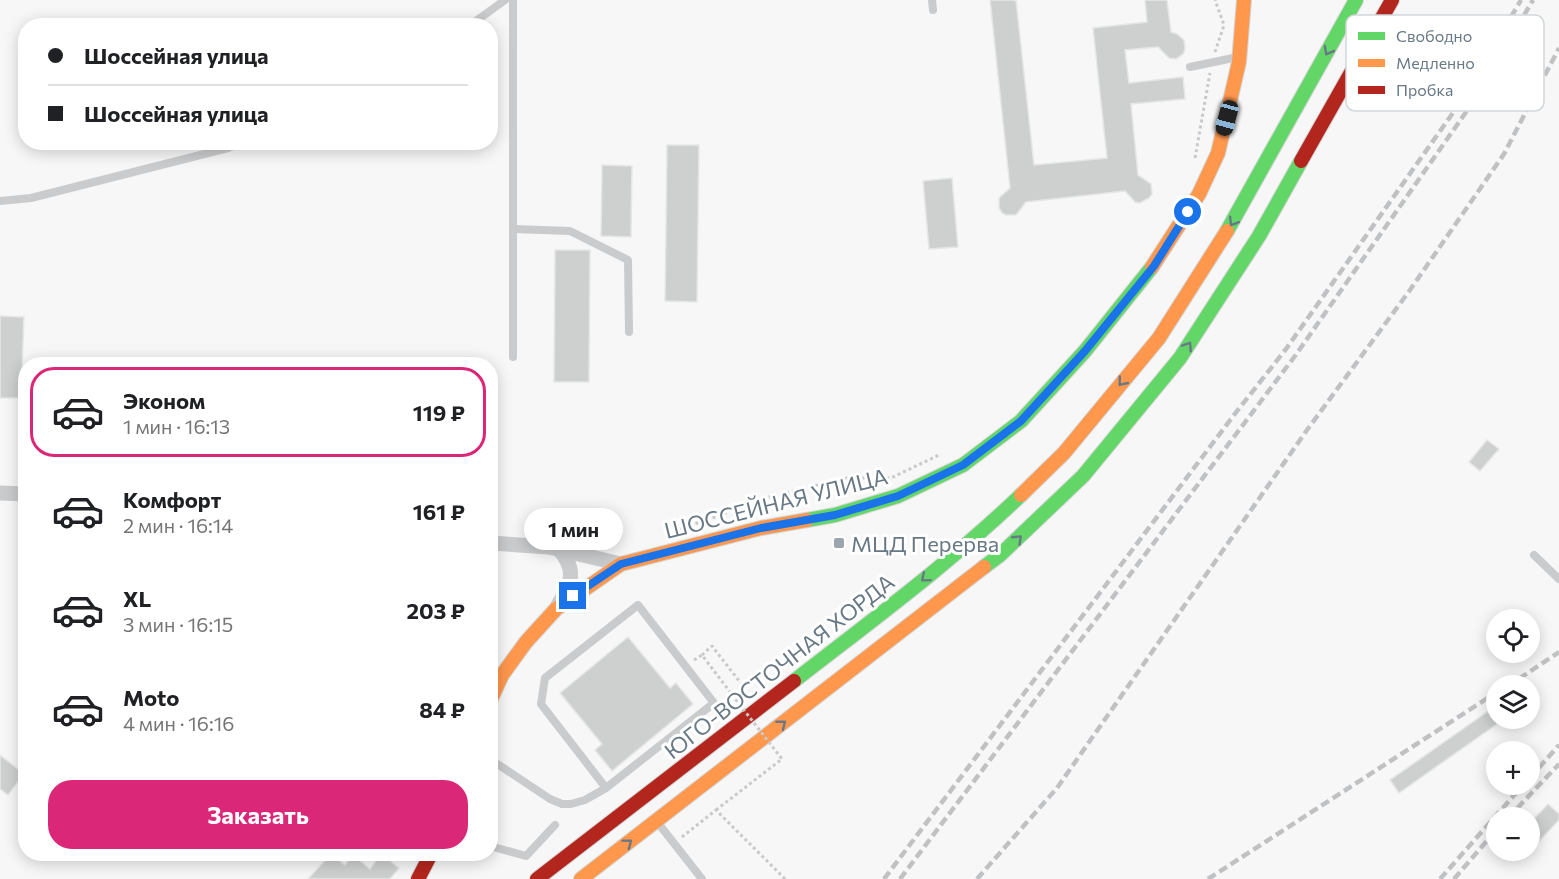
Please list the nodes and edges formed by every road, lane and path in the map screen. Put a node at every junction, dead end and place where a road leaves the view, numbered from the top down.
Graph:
1 (505, 0) edge
2 (513, 0) edge
3 (932, 0) edge
4 (1215, 0) edge
5 (1244, 0) edge
6 (1356, 0) edge
7 (1392, 0) edge
8 (933, 10) dead end
9 (1348, 15) edge
10 (1383, 15) edge
11 (480, 18) edge
12 (1346, 18) edge
13 (1240, 56) junction
14 (1212, 62) junction
15 (1190, 67) dead end
16 (1346, 81) edge
17 (220, 150) edge
18 (1191, 168) dead end
19 (0, 201) edge
20 (513, 229) junction
21 (628, 332) dead end
22 (513, 357) dead end
23 (948, 451) dead end
24 (0, 493) edge
25 (18, 494) edge
26 (667, 532) dead end
27 (498, 543) edge
28 (560, 549) junction
29 (1534, 555) dead end
30 (621, 564) junction
31 (1559, 579) edge
32 (556, 609) junction
33 (702, 655) junction
34 (686, 667) junction
35 (752, 679) dead end
36 (498, 684) edge
37 (498, 764) edge
38 (606, 788) junction
39 (716, 810) junction
40 (657, 822) junction
41 (555, 825) dead end
42 (674, 843) junction
43 (498, 848) edge
44 (427, 861) edge
45 (418, 879) edge
46 (537, 879) edge
47 (584, 879) edge
48 (702, 879) edge
49 (785, 879) edge

1 - 11 lane
2 - 20 lane
3 - 8 lane
4 - 14 path
5 - 13 main road, ШОССЕЙНАЯ УЛИЦА
6 -> 9 main road, ЮГО-ВОСТОЧНАЯ ХОРДА
10 -> 7 main road
12 -> 46 main road, ЮГО-ВОСТОЧНАЯ ХОРДА
13 - 14 lane
13 - 30 main road, ШОССЕЙНАЯ УЛИЦА
14 - 15 lane
14 - 18 path
40 -> 16 main road
17 - 19 lane
20 - 21 lane
20 - 22 lane
23 - 26 path
24 - 25 street
27 - 28 street
28 - 30 street
28 - 32 street
29 - 31 lane
30 - 32 main road, ШОССЕЙНАЯ УЛИЦА
32 - 36 main road, ШОССЕЙНАЯ УЛИЦА
33 - 34 path
33 - 35 path
33 - 39 path, bridge
34 - 38 lane
34 - 38 lane
37 - 38 lane
39 - 42 path
39 - 49 path
40 - 42 lane
47 -> 40 main road
41 - 43 lane
42 - 48 lane
44 - 45 main road

